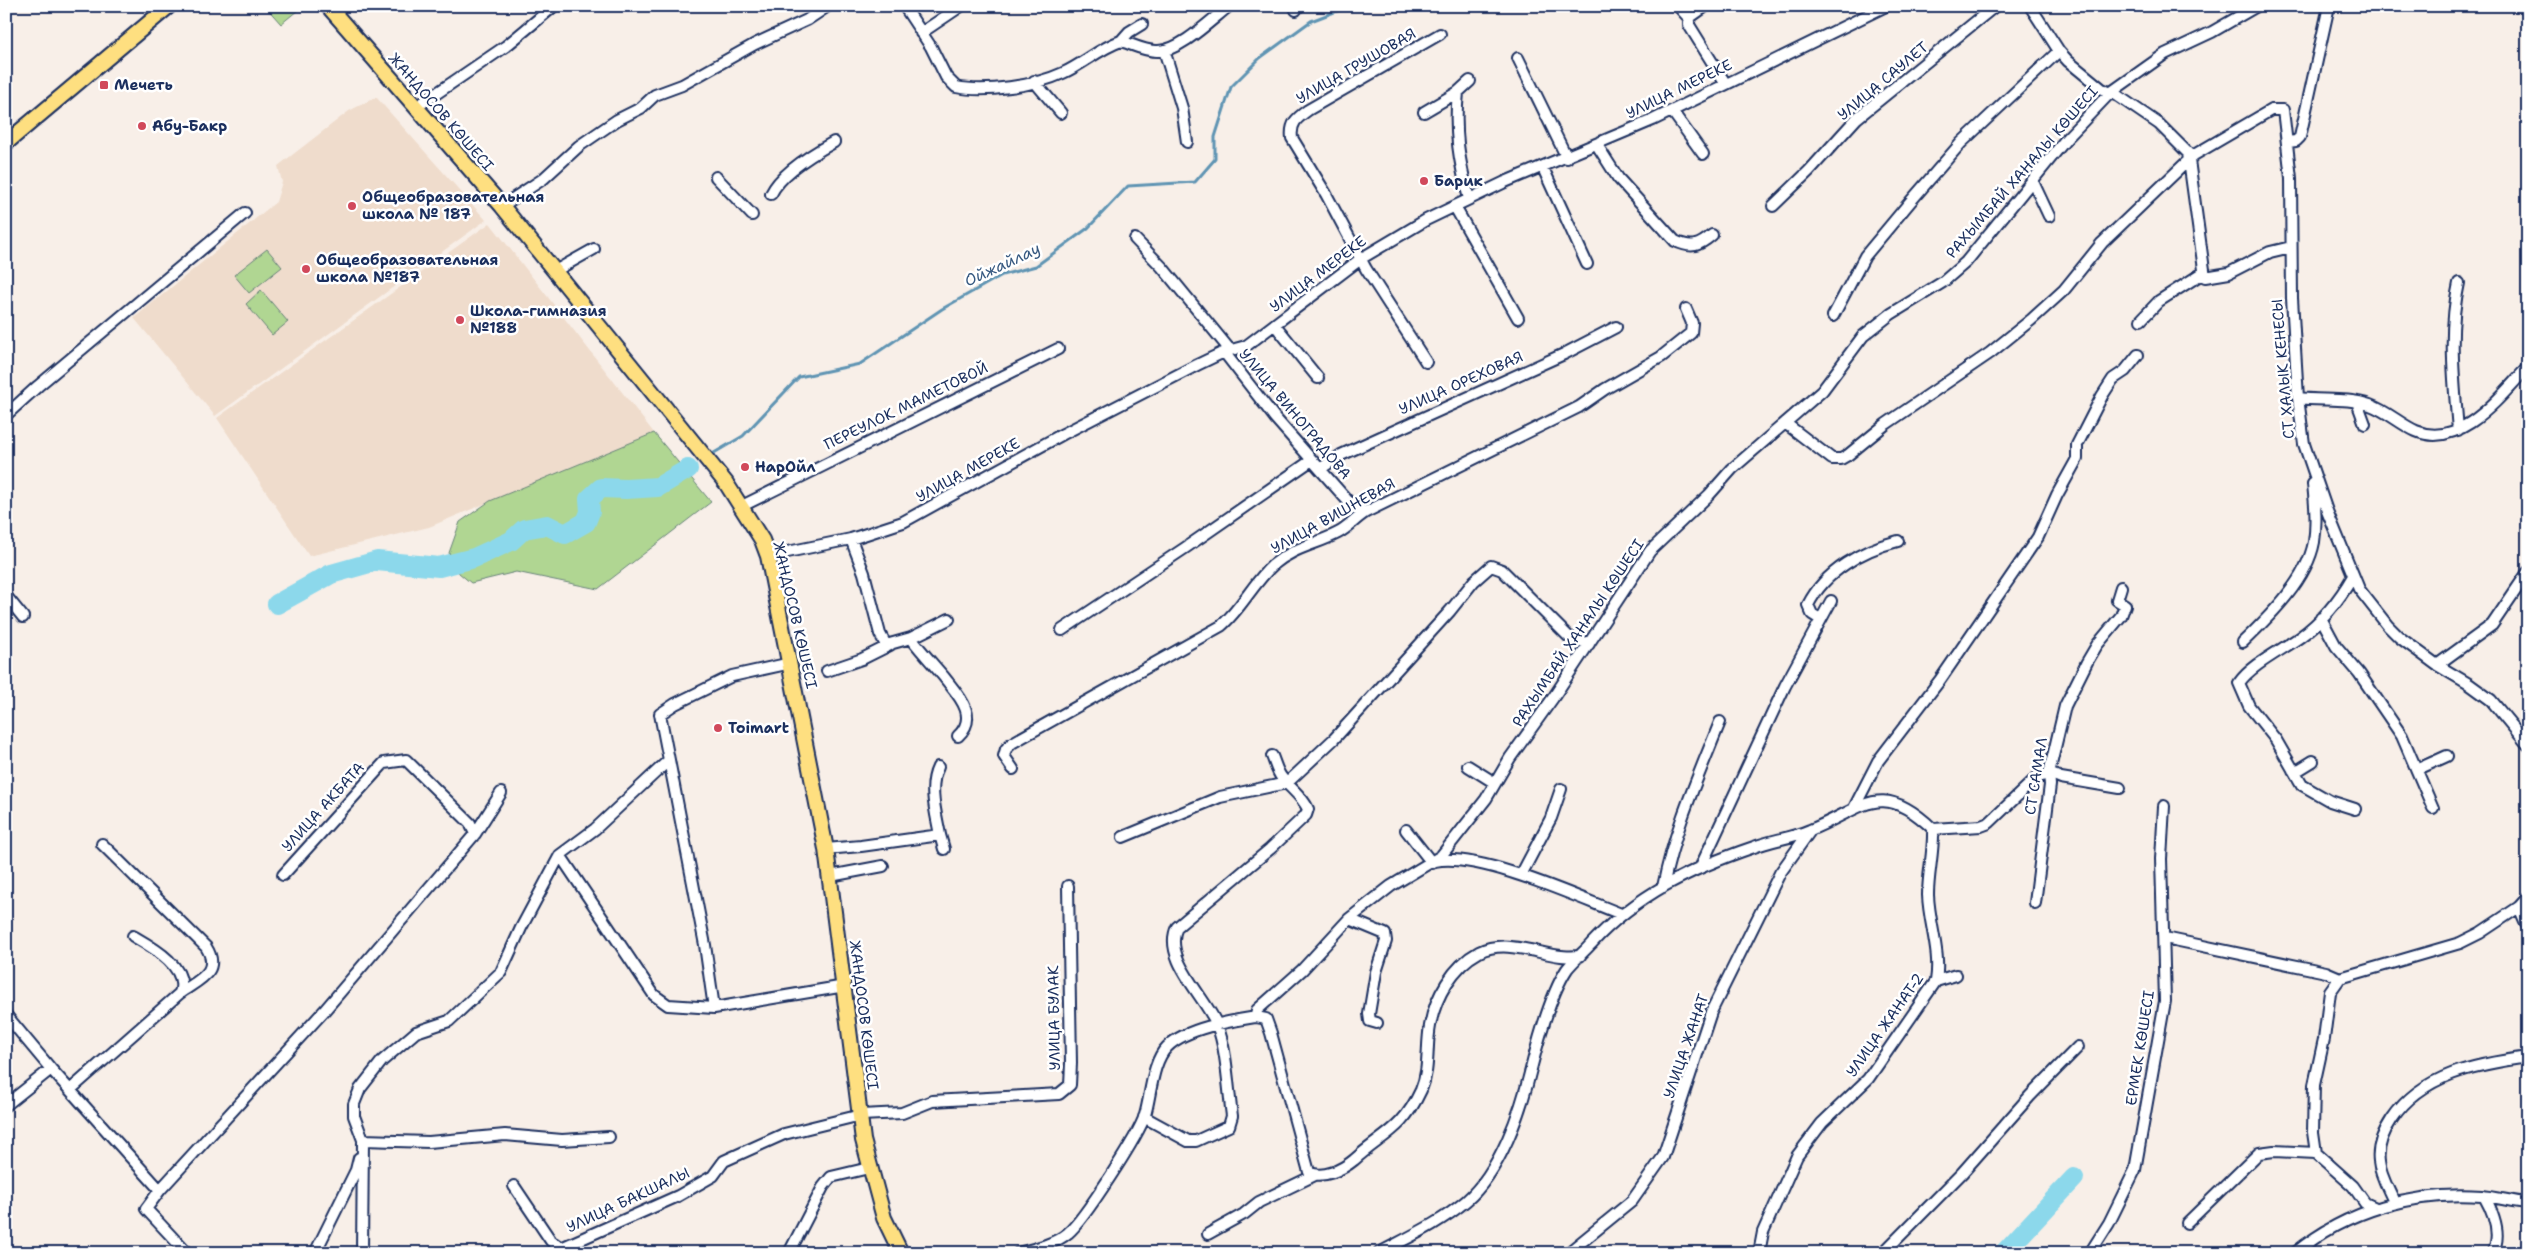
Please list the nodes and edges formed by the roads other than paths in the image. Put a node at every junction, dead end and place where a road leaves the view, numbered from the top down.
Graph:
1 (169, 6) edge
2 (328, 6) edge
3 (554, 6) edge
4 (828, 6) edge
5 (904, 6) edge
6 (961, 6) edge
7 (1229, 6) edge
8 (1678, 6) edge
9 (1886, 6) edge
10 (1995, 6) edge
11 (2030, 6) edge
12 (2257, 6) edge
13 (2329, 6) edge
14 (1702, 8) edge
15 (1689, 18) junction
16 (1142, 24) dead end
17 (922, 33) junction
18 (1440, 34) dead end
19 (1121, 41) junction
20 (1164, 50) junction
21 (2059, 51) junction
22 (1518, 58) dead end
23 (1470, 81) dead end
24 (1034, 82) junction
25 (1725, 83) junction
26 (1458, 92) junction
27 (2110, 93) junction
28 (1435, 105) junction
29 (415, 108) junction
30 (1672, 111) junction
31 (1424, 112) dead end
32 (1061, 113) dead end
33 (1456, 124) junction
34 (834, 142) dead end
35 (1187, 142) dead end
36 (2288, 142) junction
37 (6, 143) edge
38 (1597, 145) junction
39 (1703, 154) dead end
40 (1567, 158) junction
41 (2188, 160) junction
42 (1543, 168) junction
43 (716, 178) dead end
44 (2033, 182) junction
45 (771, 194) dead end
46 (1469, 199) junction
47 (502, 206) junction
48 (1773, 206) dead end
49 (1455, 207) junction
50 (245, 213) dead end
51 (752, 215) dead end
52 (2049, 216) dead end
53 (1712, 235) dead end
54 (1136, 239) dead end
55 (2291, 248) junction
56 (594, 249) dead end
57 (1362, 258) junction
58 (1587, 264) dead end
59 (554, 271) junction
60 (2203, 273) junction
61 (2459, 283) dead end
62 (1686, 309) dead end
63 (1833, 316) dead end
64 (1518, 318) dead end
65 (2140, 320) dead end
66 (1275, 326) junction
67 (1616, 327) dead end
68 (1058, 350) dead end
69 (1227, 351) junction
70 (2138, 356) dead end
71 (1426, 362) dead end
72 (2528, 367) edge
73 (1318, 378) dead end
74 (2298, 398) junction
75 (2357, 402) junction
76 (6, 416) edge
77 (1785, 423) junction
78 (2365, 424) dead end
79 (2458, 430) junction
80 (1312, 460) junction
81 (1320, 468) junction
82 (2312, 471) junction
83 (742, 506) junction
84 (1366, 512) junction
85 (851, 539) junction
86 (1898, 541) dead end
87 (768, 556) junction
88 (2528, 572) edge
89 (2353, 576) junction
90 (2122, 586) dead end
91 (2359, 588) junction
92 (2346, 589) junction
93 (6, 596) edge
94 (1831, 601) dead end
95 (23, 617) dead end
96 (2321, 618) junction
97 (949, 619) dead end
98 (1820, 619) junction
99 (1062, 630) dead end
100 (911, 638) junction
101 (2243, 642) dead end
102 (1589, 644) junction
103 (884, 645) junction
104 (791, 663) junction
105 (2437, 665) junction
106 (826, 671) dead end
107 (1720, 722) dead end
108 (958, 736) dead end
109 (2528, 745) edge
110 (1272, 756) dead end
111 (2447, 756) dead end
112 (669, 760) junction
113 (2314, 761) dead end
114 (1468, 766) dead end
115 (938, 767) dead end
116 (1013, 768) dead end
117 (2418, 769) junction
118 (2293, 770) junction
119 (2049, 772) junction
120 (1287, 783) junction
121 (1495, 783) junction
122 (2120, 788) dead end
123 (1561, 789) dead end
124 (501, 793) dead end
125 (2164, 806) dead end
126 (1854, 808) junction
127 (2433, 808) dead end
128 (2356, 809) dead end
129 (1933, 829) junction
130 (1406, 830) dead end
131 (1810, 830) junction
132 (475, 834) junction
133 (940, 835) junction
134 (1123, 837) dead end
135 (102, 844) dead end
136 (826, 849) junction
137 (944, 849) dead end
138 (560, 855) junction
139 (1433, 862) junction
140 (883, 866) dead end
141 (1701, 866) junction
142 (283, 875) dead end
143 (830, 876) junction
144 (1522, 876) junction
145 (1068, 886) dead end
146 (1663, 887) junction
147 (2528, 897) edge
148 (2035, 903) dead end
149 (2518, 908) junction
150 (1621, 914) junction
151 (1349, 919) junction
152 (2528, 928) edge
153 (133, 936) dead end
154 (2164, 938) junction
155 (1580, 956) junction
156 (1956, 975) dead end
157 (2340, 978) junction
158 (1936, 981) junction
159 (845, 986) junction
160 (180, 993) junction
161 (714, 1008) junction
162 (6, 1015) edge
163 (1256, 1017) junction
164 (1377, 1023) dead end
165 (1217, 1024) junction
166 (2078, 1047) dead end
167 (2528, 1057) edge
168 (51, 1070) junction
169 (70, 1090) junction
170 (6, 1105) edge
171 (861, 1115) junction
172 (1144, 1116) junction
173 (1162, 1128) junction
174 (609, 1137) dead end
175 (363, 1140) junction
176 (1171, 1142) dead end
177 (2316, 1153) junction
178 (869, 1168) junction
179 (1309, 1176) junction
180 (514, 1186) dead end
181 (160, 1190) junction
182 (2484, 1196) junction
183 (2394, 1202) junction
184 (2528, 1203) edge
185 (2376, 1208) junction
186 (2187, 1223) dead end
187 (1208, 1234) dead end
188 (562, 1251) edge
189 (187, 1253) edge
190 (316, 1253) edge
191 (362, 1253) edge
192 (789, 1253) edge
193 (901, 1253) edge
194 (1018, 1253) edge
195 (1379, 1253) edge
196 (1568, 1253) edge
197 (1759, 1253) edge
198 (1883, 1253) edge
199 (2090, 1253) edge
200 (2295, 1253) edge
201 (2492, 1253) edge

1 - 37 main road
2 - 29 main road, ЖАНДОСОВ КӨШЕСІ
3 - 29 street
4 - 47 street
5 - 17 street
6 - 17 street
7 - 20 street
8 - 15 street
9 - 25 street, УЛИЦА МЕРЕКЕ
10 - 48 street, УЛИЦА САУЛЕТ
11 - 21 street
12 - 27 street, РАХЫМБАЙ ХАНАЛЫ КӨШЕСІ
13 - 36 street
14 - 15 street
15 - 25 street
16 - 19 street
17 - 24 street
18 - 57 street, УЛИЦА ГРУШОВАЯ
19 - 20 street
19 - 24 street
20 - 35 street
21 - 27 street
21 - 63 street
22 - 40 street
23 - 26 street
24 - 32 street
25 - 30 street, УЛИЦА МЕРЕКЕ
26 - 28 street
26 - 33 street
27 - 41 street
27 - 44 street, РАХЫМБАЙ ХАНАЛЫ КӨШЕСІ
28 - 31 street
28 - 33 street
29 - 47 main road, ЖАНДОСОВ КӨШЕСІ
30 - 38 street, УЛИЦА МЕРЕКЕ
30 - 39 street
33 - 46 street
34 - 45 street
36 - 41 street, СТ ХАЛЫК КЕНЕСЫ
36 - 55 street, СТ ХАЛЫК КЕНЕСЫ
38 - 40 street, УЛИЦА МЕРЕКЕ
38 - 53 street
40 - 42 street, УЛИЦА МЕРЕКЕ
41 - 60 street
41 - 77 street
42 - 46 street, УЛИЦА МЕРЕКЕ
42 - 58 street
43 - 51 street
44 - 52 street
44 - 77 street, РАХЫМБАЙ ХАНАЛЫ КӨШЕСІ
46 - 49 street, УЛИЦА МЕРЕКЕ
47 - 59 main road, ЖАНДОСОВ КӨШЕСІ
49 - 57 street, УЛИЦА МЕРЕКЕ
49 - 64 street
50 - 76 street
54 - 69 street, УЛИЦА ВИНОГРАДОВА
55 - 60 street
55 - 74 street, СТ ХАЛЫК КЕНЕСЫ
56 - 59 street
57 - 66 street, УЛИЦА МЕРЕКЕ
57 - 71 street, УЛИЦА ГРУШОВАЯ
59 - 83 main road, ЖАНДОСОВ КӨШЕСІ
60 - 65 street
61 - 79 street
62 - 84 street, УЛИЦА ВИШНЕВАЯ
66 - 69 street, УЛИЦА МЕРЕКЕ
66 - 73 street
67 - 81 street, УЛИЦА ОРЕХОВАЯ
68 - 83 street, ПЕРЕУЛОК МАМЕТОВОЙ
69 - 80 street, УЛИЦА ВИНОГРАДОВА
69 - 85 street, УЛИЦА МЕРЕКЕ
70 - 126 street
72 - 79 street
74 - 75 street
74 - 82 street, СТ ХАЛЫК КЕНЕСЫ
75 - 78 street
75 - 79 street
77 - 102 street, РАХЫМБАЙ ХАНАЛЫ КӨШЕСІ
80 - 81 street, УЛИЦА ВИНОГРАДОВА
80 - 99 street
81 - 84 street, УЛИЦА ВИНОГРАДОВА
82 - 89 street, СТ ХАЛЫК КЕНЕСЫ
82 - 101 street
83 - 87 main road, ЖАНДОСОВ КӨШЕСІ
84 - 116 street, УЛИЦА ВИШНЕВАЯ
85 - 87 street, УЛИЦА МЕРЕКЕ
85 - 103 street
86 - 98 street
87 - 104 main road, ЖАНДОСОВ КӨШЕСІ
88 - 105 street
89 - 91 street, СТ ХАЛЫК КЕНЕСЫ
89 - 92 street
90 - 119 street, СТ САМАЛ
91 - 92 street
91 - 105 street, СТ ХАЛЫК КЕНЕСЫ
92 - 96 street
93 - 95 street
94 - 98 street
96 - 117 street
96 - 118 street
97 - 100 street
98 - 141 street
100 - 103 street
100 - 108 street
102 - 120 street
102 - 121 street, РАХЫМБАЙ ХАНАЛЫ КӨШЕСІ
103 - 106 street
104 - 112 street
104 - 136 main road, ЖАНДОСОВ КӨШЕСІ
105 - 109 street, СТ ХАЛЫК КЕНЕСЫ
107 - 146 street
110 - 120 street
111 - 117 street
112 - 138 street
112 - 161 street
113 - 118 street
114 - 121 street
115 - 133 street
117 - 127 street
118 - 128 street
119 - 122 street
119 - 129 street
119 - 148 street, СТ САМАЛ
120 - 134 street
120 - 165 street
121 - 139 street, РАХЫМБАЙ ХАНАЛЫ КӨШЕСІ
123 - 144 street
124 - 132 street
125 - 154 street, ЕРМЕК КӨШЕСІ
126 - 129 street
126 - 131 street
129 - 158 street, УЛИЦА ЖАНАТ-2
130 - 139 street
131 - 141 street
131 - 196 street, УЛИЦА ЖАНАТ
132 - 142 street, УЛИЦА АКБАТА
132 - 181 street
133 - 136 street
133 - 137 street
135 - 160 street
136 - 143 main road, ЖАНДОСОВ КӨШЕСІ
138 - 161 street
138 - 175 street
139 - 144 street
139 - 151 street, РАХЫМБАЙ ХАНАЛЫ КӨШЕСІ
140 - 143 street
141 - 146 street
143 - 159 main road, ЖАНДОСОВ КӨШЕСІ
144 - 150 street
145 - 171 street, УЛИЦА БУЛАК
146 - 150 street
147 - 149 street
149 - 152 street
149 - 157 street
150 - 155 street
151 - 163 street, РАХЫМБАЙ ХАНАЛЫ КӨШЕСІ
151 - 164 street
153 - 160 street
154 - 157 street
154 - 199 street, ЕРМЕК КӨШЕСІ
155 - 179 street
155 - 195 street
156 - 158 street
157 - 177 street
158 - 197 street, УЛИЦА ЖАНАТ-2
159 - 161 street
159 - 171 main road, ЖАНДОСОВ КӨШЕСІ
160 - 169 street
162 - 168 street
163 - 165 street
163 - 179 street
165 - 172 street
165 - 173 street
166 - 198 street
167 - 183 street
168 - 169 street
168 - 170 street
169 - 181 street
171 - 178 main road, ЖАНДОСОВ КӨШЕСІ
171 - 188 street, УЛИЦА БАКШАЛЫ
172 - 173 street
172 - 194 street
173 - 176 street
174 - 175 street
175 - 190 street
175 - 191 street
177 - 185 street
177 - 186 street
178 - 192 street
178 - 193 main road, ЖАНДОСОВ КӨШЕСІ
179 - 187 street
180 - 188 street, УЛИЦА БАКШАЛЫ
181 - 189 street
182 - 183 street
182 - 184 street
182 - 201 street
183 - 185 street
185 - 200 street

